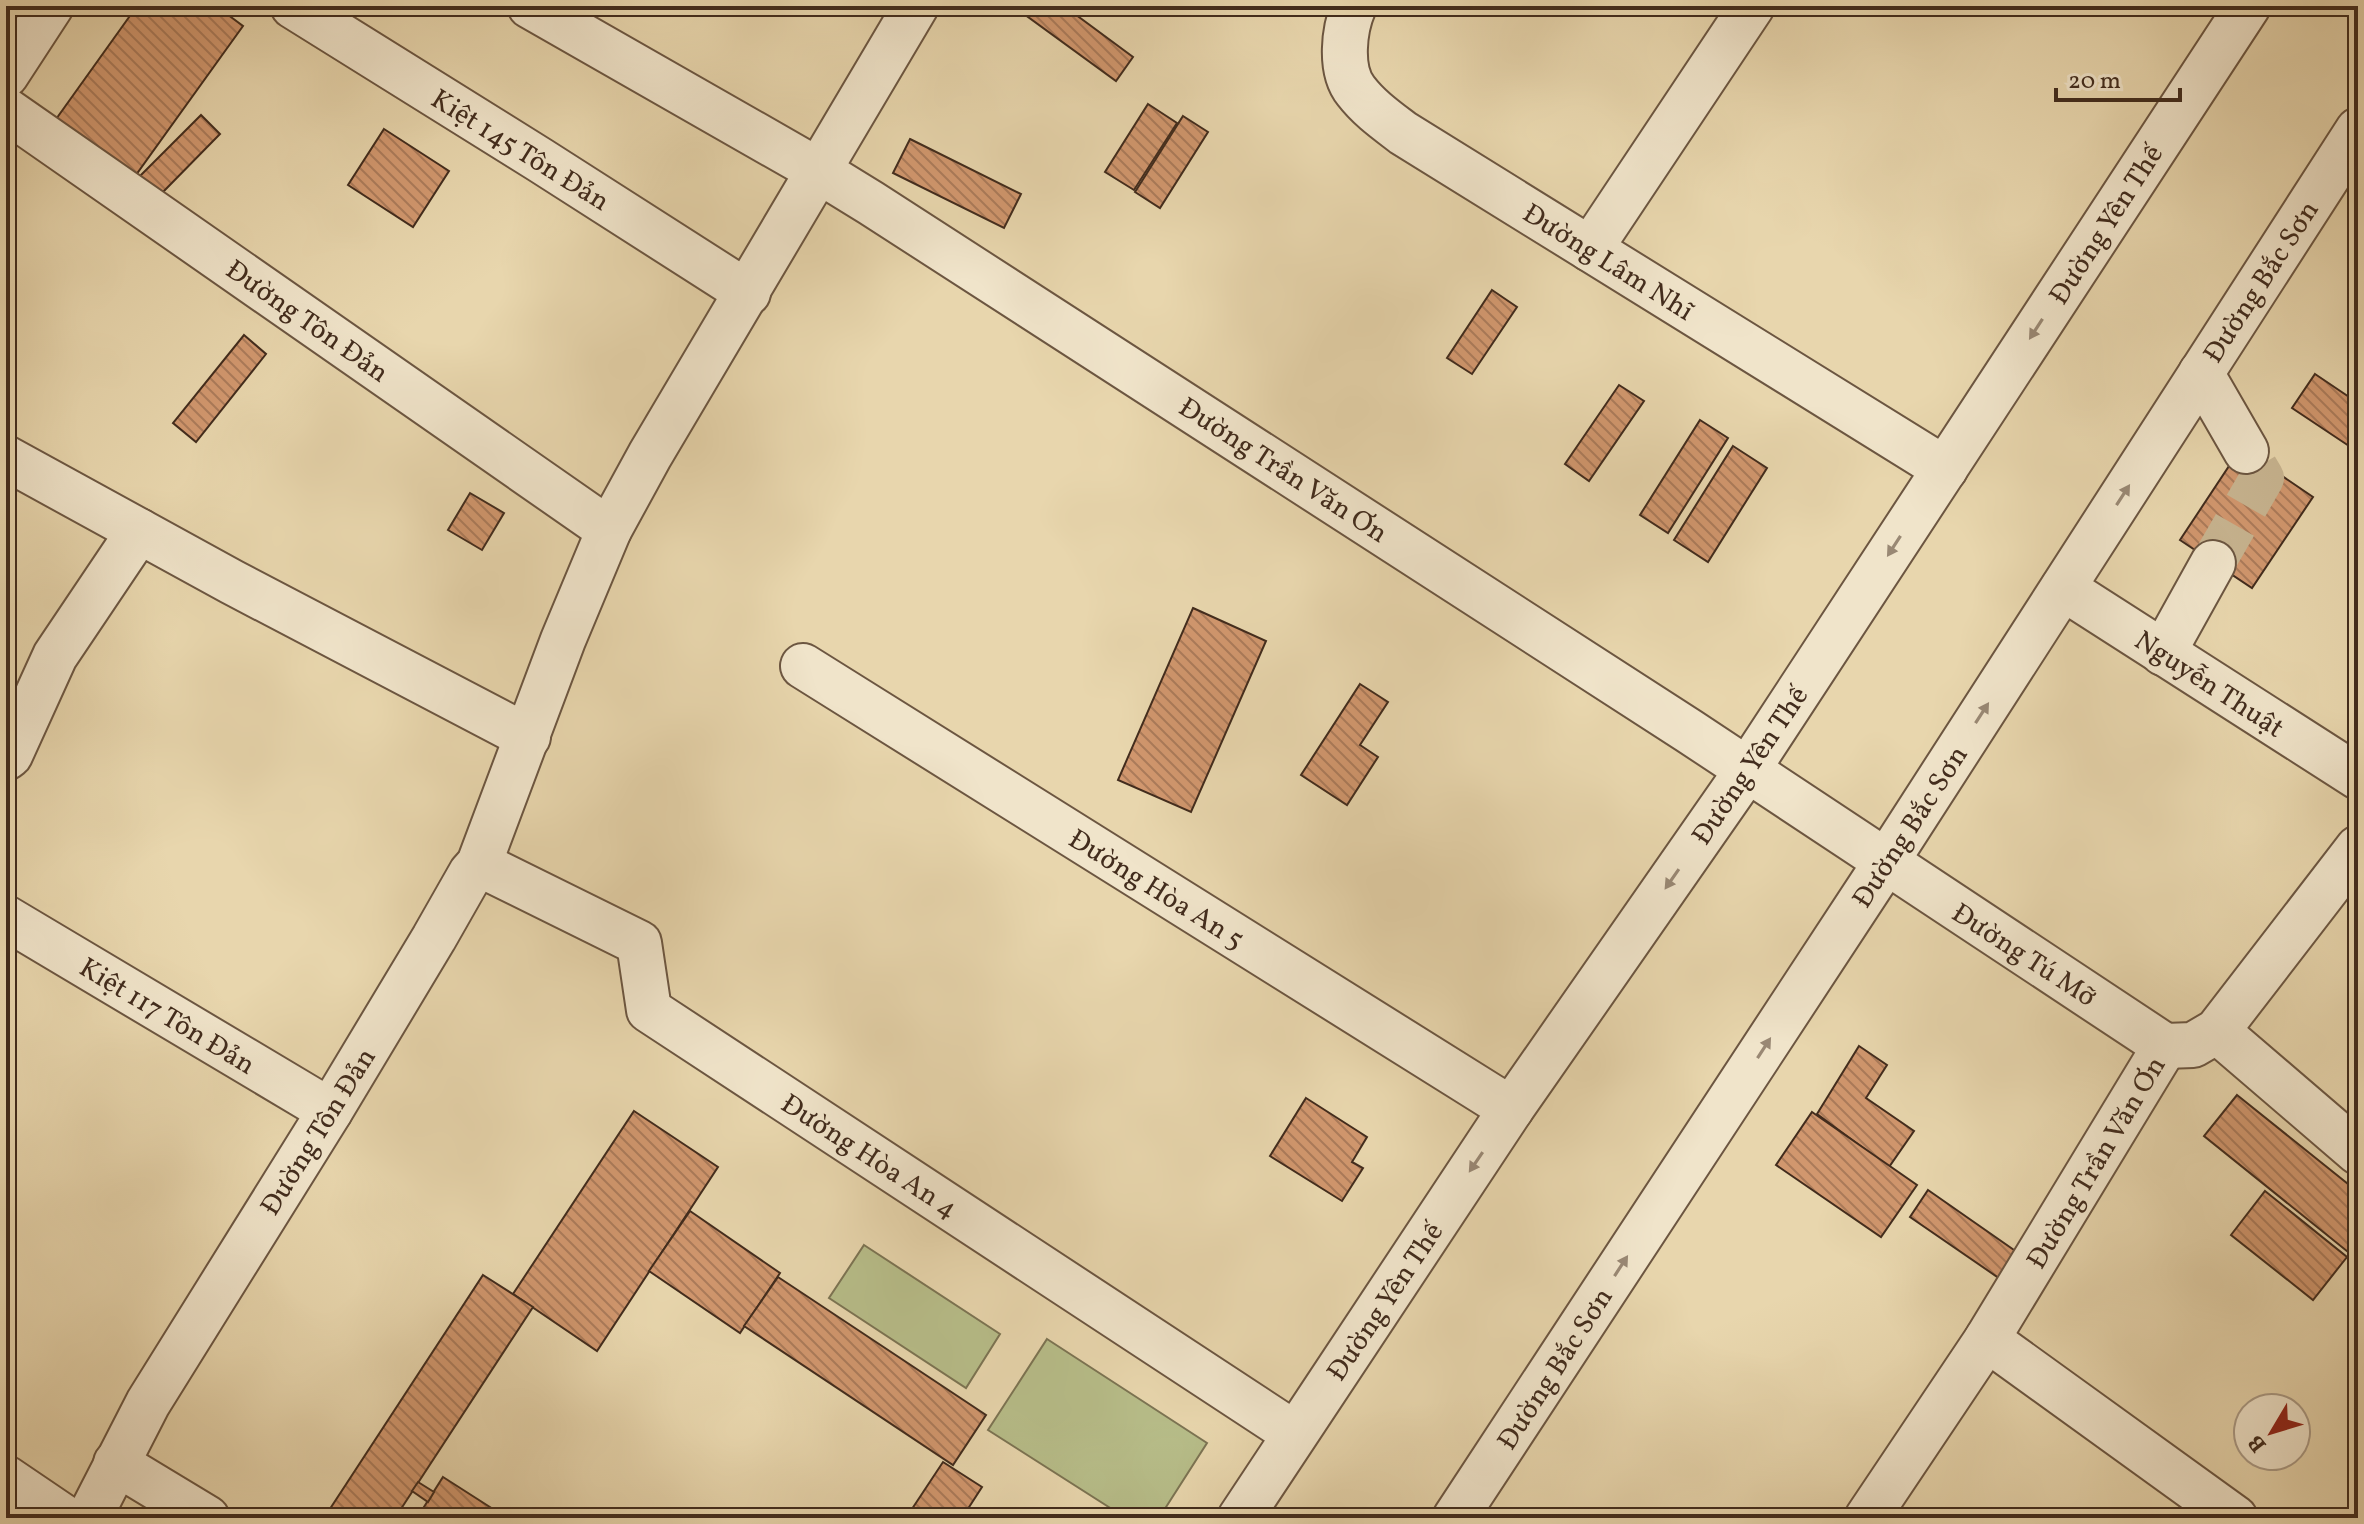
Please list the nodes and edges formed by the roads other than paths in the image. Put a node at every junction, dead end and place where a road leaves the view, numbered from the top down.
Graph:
1 (51, 6) edge
2 (293, 6) edge
3 (530, 6) edge
4 (916, 6) edge
5 (1354, 6) edge
6 (1752, 6) edge
7 (2248, 6) edge
8 (6, 75) edge
9 (6, 110) edge
10 (2358, 130) edge
11 (819, 171) junction
12 (1590, 249) junction
13 (748, 293) junction
14 (2201, 373) junction
15 (2246, 451) tunnel mouth
16 (6, 458) edge
17 (1945, 469) junction
18 (609, 530) junction
19 (139, 531) junction
20 (2213, 563) tunnel mouth
21 (2063, 588) junction
22 (2163, 653) junction
23 (803, 666) dead end
24 (528, 737) junction
25 (6, 758) edge
26 (2358, 777) edge
27 (1766, 781) junction
28 (1838, 830) joint
29 (2358, 848) edge
30 (1886, 862) junction
31 (479, 864) junction
32 (6, 918) edge
33 (2217, 1031) junction
34 (2165, 1046) junction
35 (1511, 1109) junction
36 (330, 1111) junction
37 (2358, 1152) edge
38 (1987, 1339) junction
39 (1295, 1434) junction
40 (116, 1463) junction
41 (6, 1478) edge
42 (65, 1518) edge
43 (89, 1518) edge
44 (207, 1518) edge
45 (1240, 1518) edge
46 (1455, 1518) edge
47 (1867, 1518) edge
48 (2235, 1518) edge

1 - 8 street
2 - 13 street, Kiệt 145 Tôn Đản
3 - 11 street, Đường Trần Văn Ơn
4 - 11 street, Đường Tôn Đản
5 - 12 street, Đường Lâm Nhĩ
6 - 12 street
7 -> 17 street, Đường Yên Thế
9 - 18 street, Đường Tôn Đản
10 - 14 street, Đường Bắc Sơn
11 - 13 street, Đường Tôn Đản
11 - 27 street, Đường Trần Văn Ơn
12 - 17 street, Đường Lâm Nhĩ
13 - 18 street, Đường Tôn Đản
14 - 15 street
21 -> 14 street, Đường Bắc Sơn
16 - 19 street
17 -> 27 street, Đường Yên Thế
18 - 24 street, Đường Tôn Đản
19 - 24 street
19 - 25 street
20 - 22 street
21 - 22 street, Nguyễn Thuật
30 -> 21 street, Đường Bắc Sơn
22 - 26 street, Nguyễn Thuật
23 - 35 street, Đường Hòa An 5
24 - 31 street, Đường Tôn Đản
27 - 28 street, Đường Trần Văn Ơn
27 -> 35 street, Đường Yên Thế
28 - 30 street, Đường Tú Mỡ
29 - 33 street
30 - 34 street, Đường Tú Mỡ
46 -> 30 street, Đường Bắc Sơn
31 - 36 street, Đường Tôn Đản
31 - 39 street, Đường Hòa An 4
32 - 36 street, Kiệt 117 Tôn Đản
33 - 34 street, Đường Trần Văn Ơn
33 - 37 street
34 - 38 street, Đường Trần Văn Ơn
35 -> 39 street, Đường Yên Thế
36 - 40 street, Đường Tôn Đản
38 - 47 street, Đường Trần Văn Ơn
38 - 48 street
39 - 45 street, Đường Yên Thế
40 - 43 street, Đường Tôn Đản
40 - 44 street
41 - 42 street

